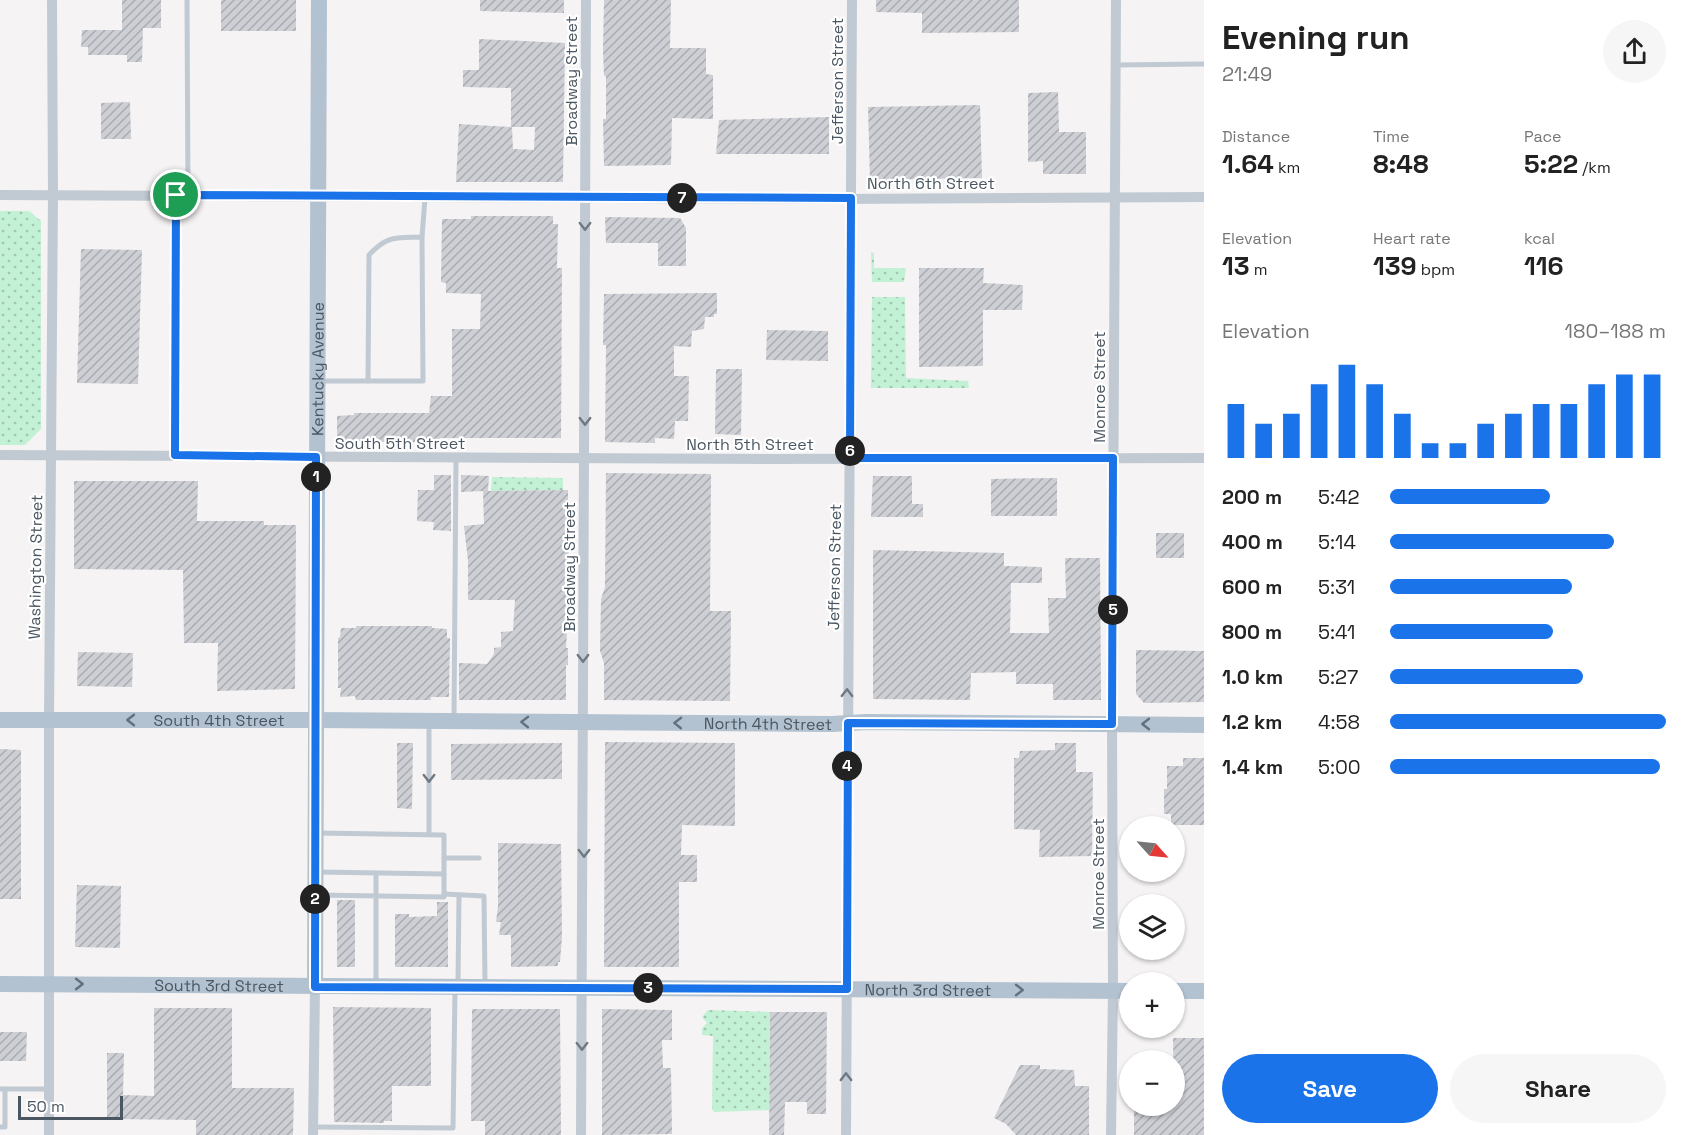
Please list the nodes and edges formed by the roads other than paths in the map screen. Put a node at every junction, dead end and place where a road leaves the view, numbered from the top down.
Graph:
1 (52, 0) edge
2 (187, 0) edge
3 (319, 0) edge
4 (586, 0) edge
5 (852, 0) edge
6 (1116, 0) edge
7 (1204, 64) edge
8 (1115, 65) junction
9 (0, 195) edge
10 (53, 195) junction
11 (176, 195) junction
12 (188, 195) junction
13 (318, 196) junction
14 (1204, 197) edge
15 (425, 198) junction
16 (585, 198) junction
17 (851, 198) junction
18 (1115, 198) junction
19 (422, 237) junction
20 (317, 381) junction
21 (368, 381) junction
22 (0, 455) edge
23 (51, 455) junction
24 (175, 455) junction
25 (316, 457) junction
26 (456, 458) junction
27 (585, 458) junction
28 (850, 458) junction
29 (1113, 458) junction
30 (1204, 458) edge
31 (0, 720) edge
32 (49, 720) junction
33 (315, 720) junction
34 (429, 721) junction
35 (454, 721) junction
36 (583, 722) junction
37 (848, 723) junction
38 (1112, 724) junction
39 (1204, 725) edge
40 (315, 833) junction
41 (429, 834) junction
42 (444, 858) junction
43 (479, 858) dead end
44 (314, 872) junction
45 (376, 874) junction
46 (444, 874) junction
47 (444, 894) junction
48 (315, 895) junction
49 (459, 895) junction
50 (377, 897) junction
51 (1120, 972) edge
52 (0, 984) edge
53 (49, 984) junction
54 (315, 987) junction
55 (376, 987) junction
56 (456, 987) junction
57 (485, 988) junction
58 (583, 988) junction
59 (847, 989) junction
60 (1119, 990) edge
61 (1185, 991) edge
62 (1204, 991) edge
63 (1119, 1019) edge
64 (2, 1089) edge
65 (49, 1089) junction
66 (0, 1127) edge
67 (313, 1131) edge
68 (49, 1135) edge
69 (581, 1135) edge
70 (846, 1135) edge
71 (1111, 1135) edge

1 - 10 street, Washington Street
2 - 12 lane
3 - 13 main road, Kentucky Avenue
4 - 16 street, Broadway Street
5 - 17 street, Jefferson Street
6 - 8 street, Monroe Street
7 - 8 lane
8 - 18 street, Monroe Street
9 - 10 street, North 6th Street
10 - 11 street, North 6th Street
10 - 23 street, Washington Street
11 - 12 street, North 6th Street
11 - 24 lane
12 - 13 street, North 6th Street
13 - 15 street, North 6th Street
13 - 20 main road, Kentucky Avenue
14 - 18 street, North 6th Street
15 - 16 street, North 6th Street
15 - 19 lane
16 - 17 street, North 6th Street
16 -> 27 street, Broadway Street
17 - 18 street, North 6th Street
17 - 28 street, Jefferson Street
18 - 29 street, Monroe Street
19 - 21 lane
19 - 21 lane
20 - 21 lane
20 - 25 main road, Kentucky Avenue
22 - 23 street, South 5th Street
23 - 24 street, South 5th Street
23 - 32 street, Washington Street
24 - 25 street, South 5th Street
25 - 26 street, South 5th Street
25 - 33 main road, Kentucky Avenue
26 - 27 street, South 5th Street
26 - 35 lane
27 - 28 street, North 5th Street
27 -> 36 street, Broadway Street
28 - 29 street, North 5th Street
37 -> 28 street, Jefferson Street
29 - 30 street, North 5th Street
29 - 38 street, Monroe Street
31 - 32 main road, South 4th Street
33 -> 32 main road, South 4th Street
32 - 53 street, Washington Street
33 - 34 main road, South 4th Street
33 - 40 main road, Kentucky Avenue
34 - 35 main road, South 4th Street
34 -> 41 lane
36 -> 35 main road, South 4th Street
37 -> 36 main road, North 4th Street
36 -> 58 street, Broadway Street
37 - 38 main road, North 4th Street
37 - 59 street, Jefferson Street
39 -> 38 main road, North 4th Street
38 - 51 street, Monroe Street
40 - 41 lane
40 - 44 main road, Kentucky Avenue
41 - 42 lane
42 - 43 lane
42 - 46 lane
44 - 45 lane
44 - 48 main road, Kentucky Avenue
45 - 46 lane
45 - 50 lane
46 - 47 lane
47 - 49 lane
47 - 50 lane
48 - 50 lane
48 - 54 main road, Kentucky Avenue
49 - 56 lane
49 - 57 lane
50 - 55 lane
52 - 53 main road, South 3rd Street
53 -> 54 main road, South 3rd Street
53 - 65 street, Washington Street
54 - 55 main road, South 3rd Street
54 - 67 street, Kentucky Avenue
55 - 56 main road, South 3rd Street
56 - 57 main road, South 3rd Street
56 - 67 lane
57 - 58 main road, South 3rd Street
58 - 59 main road, North 3rd Street
58 -> 69 street, Broadway Street
59 -> 60 main road, North 3rd Street
70 -> 59 street, Jefferson Street
61 - 62 main road
63 - 71 street, Monroe Street
64 - 65 lane
64 - 66 lane
65 - 68 street, Washington Street

